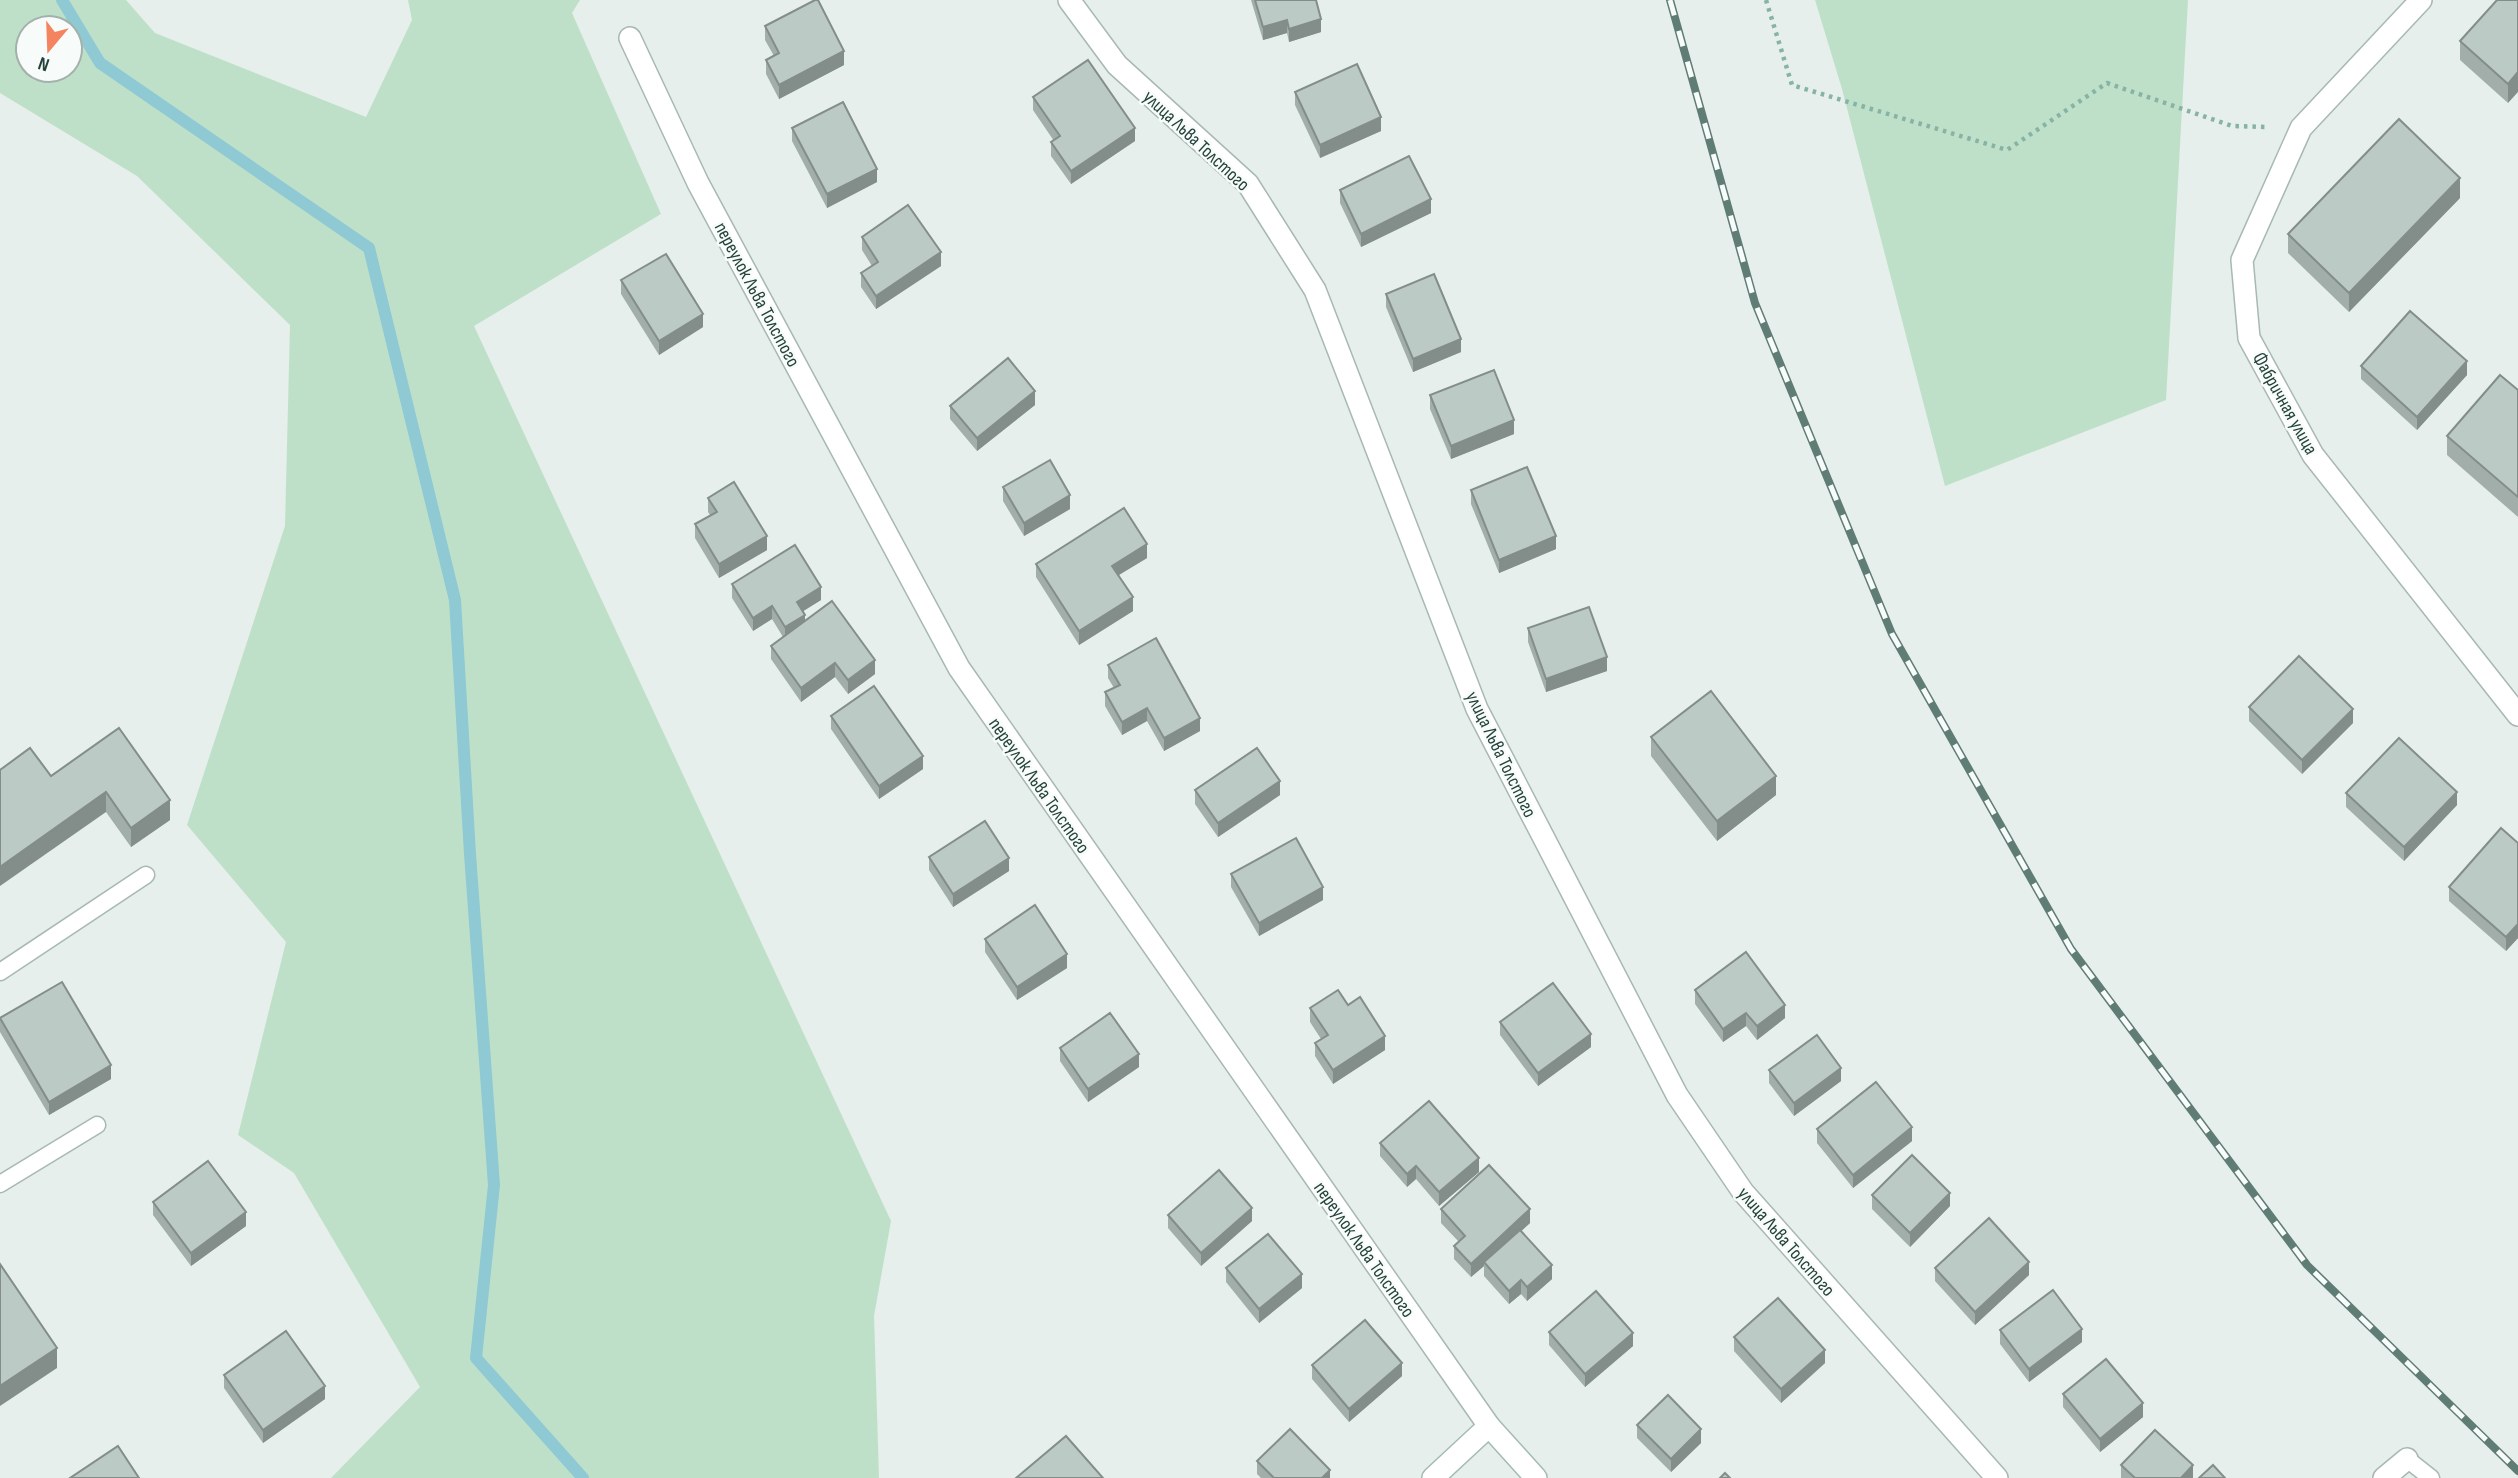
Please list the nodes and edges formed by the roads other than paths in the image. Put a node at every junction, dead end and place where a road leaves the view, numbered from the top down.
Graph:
1 (1069, 0) edge
2 (2421, 0) edge
3 (630, 38) dead end
4 (2518, 715) edge
5 (146, 876) dead end
6 (0, 972) edge
7 (97, 1125) dead end
8 (0, 1184) edge
9 (1489, 1426) junction
10 (2407, 1459) joint
11 (1433, 1478) edge
12 (1536, 1478) edge
13 (1997, 1478) edge
14 (2384, 1478) edge
15 (2431, 1478) edge

1 - 13 street, улица Льва Толстого
2 - 4 street, Фабричная улица
3 - 9 street, переулок Льва Толстого
5 - 6 lane
7 - 8 lane
9 - 11 street
9 - 12 street, переулок Льва Толстого
10 - 14 street
10 - 15 lane

